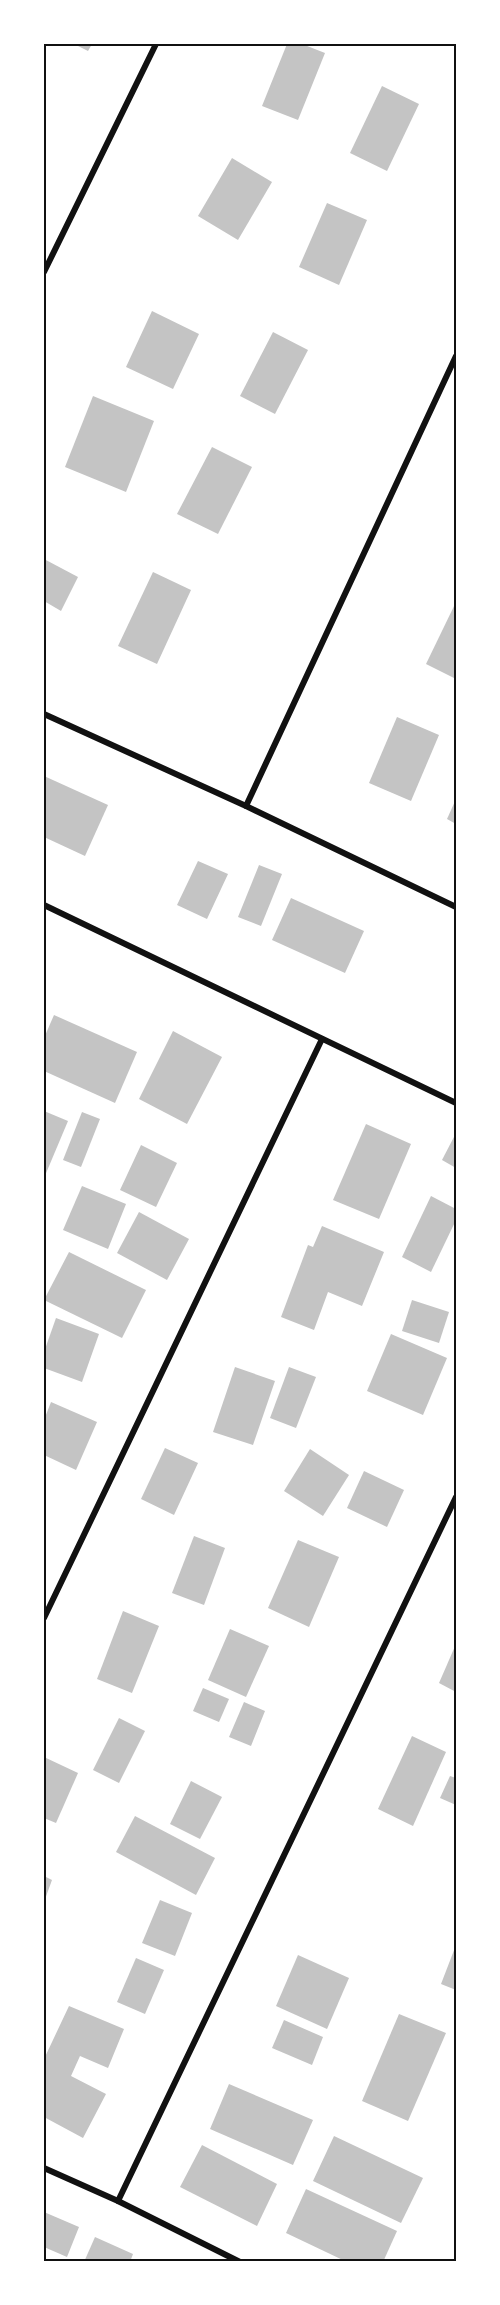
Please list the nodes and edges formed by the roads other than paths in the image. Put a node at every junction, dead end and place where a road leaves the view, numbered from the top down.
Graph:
1 (156, 44) edge
2 (44, 272) edge
3 (456, 356) edge
4 (44, 714) edge
5 (246, 806) junction
6 (45, 906) edge
7 (456, 907) edge
8 (44, 914) edge
9 (322, 1039) junction
10 (456, 1103) edge
11 (456, 1497) edge
12 (44, 1618) edge
13 (44, 2168) edge
14 (118, 2201) junction
15 (240, 2262) edge

1 - 2 street
3 - 5 street
4 - 5 street
5 - 7 street
6 - 8 street
6 - 9 street
9 - 10 street
9 - 12 street
11 - 14 street
13 - 14 street
14 - 15 street

